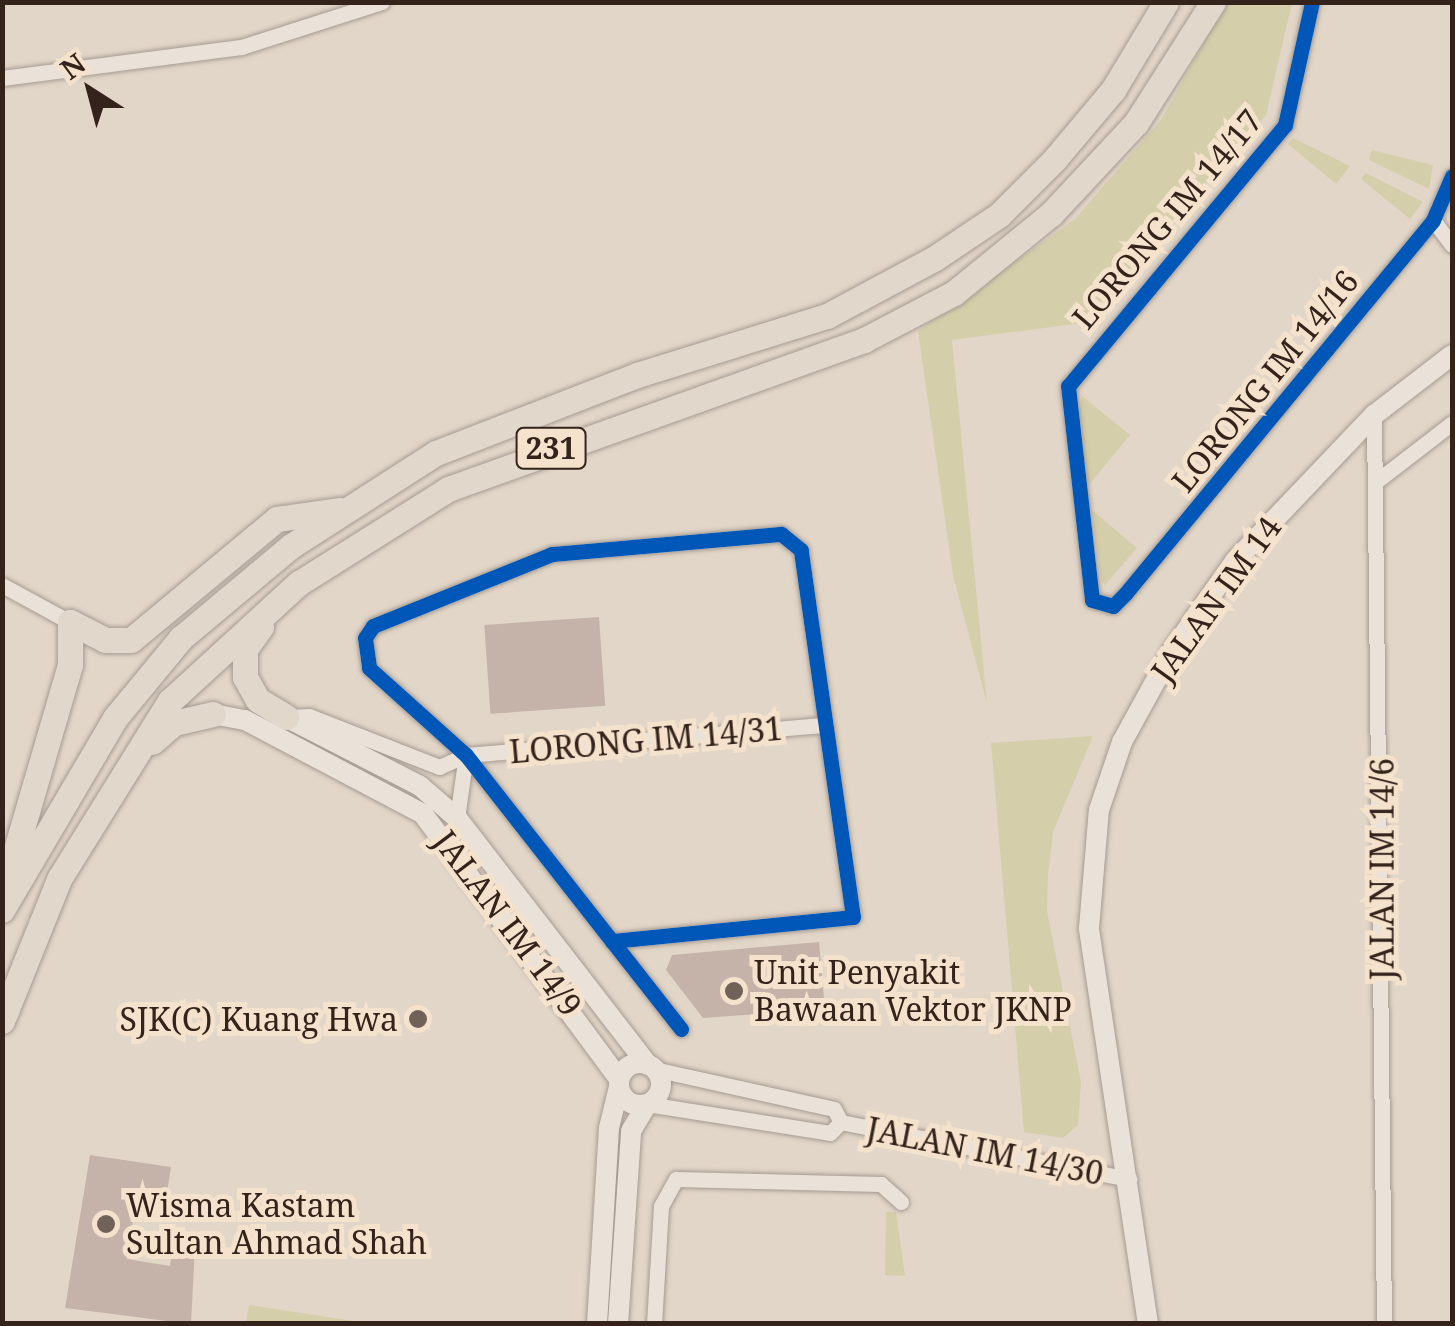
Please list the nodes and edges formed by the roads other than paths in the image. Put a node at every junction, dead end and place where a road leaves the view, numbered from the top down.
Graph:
1 (382, 2) edge
2 (1166, 2) edge
3 (1213, 2) edge
4 (1312, 2) edge
5 (2, 78) edge
6 (1452, 176) edge
7 (1433, 220) junction
8 (1452, 245) edge
9 (1452, 355) edge
10 (1374, 415) junction
11 (1452, 423) edge
12 (1378, 480) junction
13 (342, 510) junction
14 (328, 560) junction
15 (2, 586) edge
16 (1102, 606) joint
17 (70, 622) junction
18 (213, 714) joint
19 (286, 717) junction
20 (826, 725) junction
21 (466, 755) junction
22 (131, 760) junction
23 (456, 818) junction
24 (2, 899) edge
25 (2, 910) edge
26 (612, 942) junction
27 (2, 1021) edge
28 (681, 1029) dead end
29 (651, 1067) junction
30 (619, 1083) junction
31 (647, 1104) junction
32 (842, 1122) junction
33 (1129, 1180) junction
34 (902, 1202) dead end
35 (597, 1324) edge
36 (618, 1324) edge
37 (654, 1324) edge
38 (1148, 1324) edge
39 (1384, 1324) edge

1 - 5 street
2 - 13 main road, 231
3 - 14 main road, 231
4 - 16 street, LORONG IM 14/17
6 - 7 street, LORONG IM 14/16
7 - 8 street
7 - 16 street, LORONG IM 14/16
9 - 10 street, JALAN IM 14
10 - 12 street, JALAN IM 14/6
10 - 33 street, JALAN IM 14
11 - 12 street
12 - 39 street, JALAN IM 14/6
13 - 17 main road
13 - 25 main road, 231
14 - 19 main road
14 - 22 main road, 231
15 - 17 street
17 - 24 main road
18 - 22 main road
18 - 30 street, JALAN IM 14/9
19 - 21 street, LORONG IM 14/31
19 - 23 street, JALAN IM 14/9
20 - 21 street, LORONG IM 14/31
20 - 21 street
20 - 26 street
21 - 23 street
21 - 26 street
22 - 27 main road, 231
23 - 29 street, JALAN IM 14/9
26 - 28 street
29 - 30 street
29 - 31 street
29 - 32 street, JALAN IM 14/30
30 - 31 street
30 - 35 street
31 - 32 street, JALAN IM 14/30
31 - 36 street
32 - 33 street, JALAN IM 14/30
33 - 38 street, JALAN IM 14
34 - 37 street

